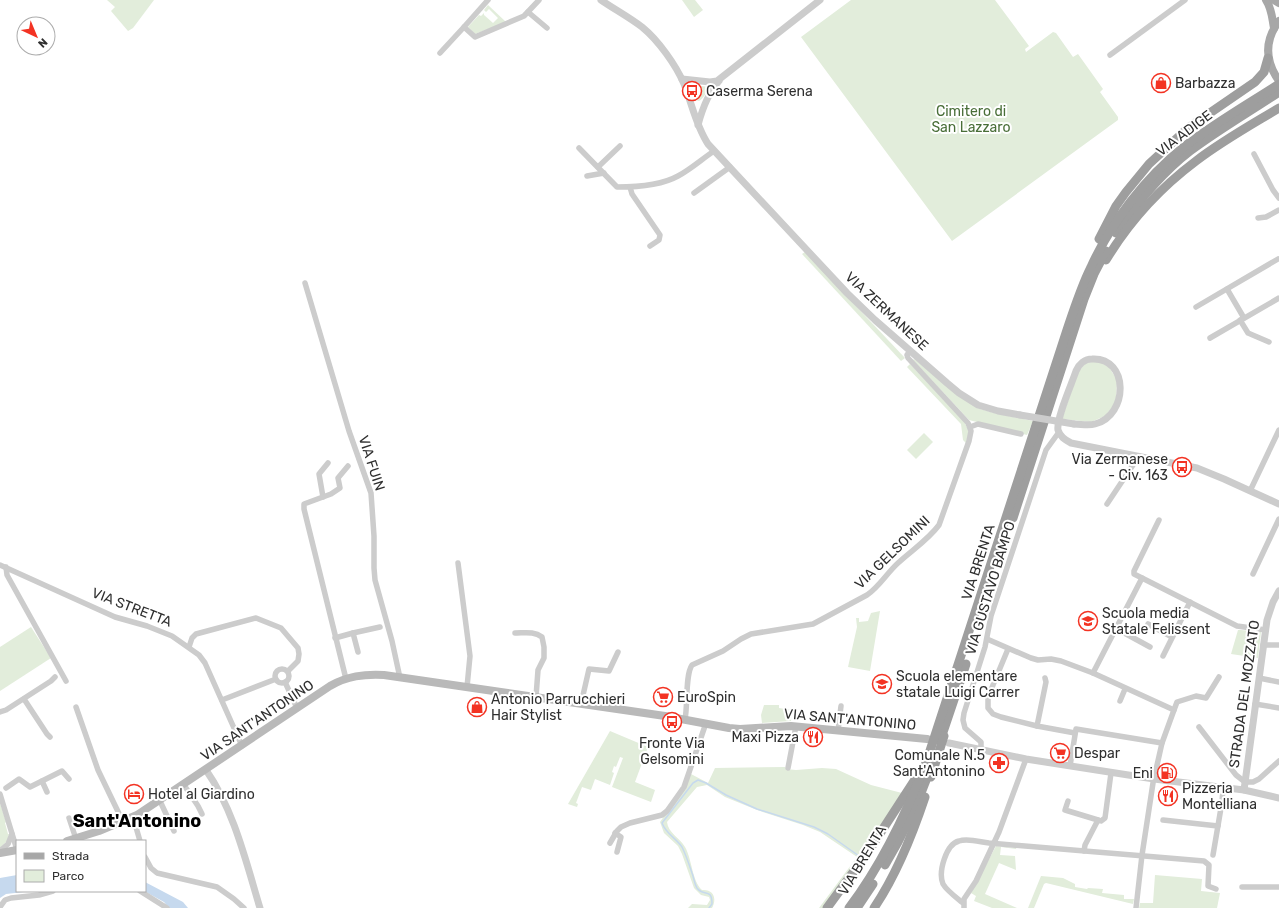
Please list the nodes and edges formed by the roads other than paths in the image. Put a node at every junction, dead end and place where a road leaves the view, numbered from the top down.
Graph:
1 (488, 0) edge
2 (539, 0) edge
3 (601, 0) edge
4 (820, 0) edge
5 (1185, 0) edge
6 (1266, 0) edge
7 (1274, 0) edge
8 (1279, 3) edge
9 (528, 12) junction
10 (1279, 21) edge
11 (464, 27) junction
12 (546, 28) dead end
13 (1274, 28) junction
14 (440, 53) dead end
15 (1110, 55) dead end
16 (1268, 58) junction
17 (726, 74) junction
18 (682, 79) junction
19 (1279, 81) edge
20 (1279, 84) edge
21 (1279, 92) edge
22 (708, 98) junction
23 (1263, 99) junction
24 (691, 103) junction
25 (1279, 108) edge
26 (698, 125) junction
27 (620, 146) dead end
28 (579, 148) dead end
29 (714, 151) junction
30 (1254, 154) dead end
31 (598, 167) junction
32 (730, 167) junction
33 (604, 173) junction
34 (587, 176) dead end
35 (630, 187) junction
36 (694, 193) dead end
37 (1279, 198) edge
38 (1279, 210) edge
39 (1258, 218) dead end
40 (1122, 220) joint
41 (650, 246) dead end
42 (1278, 259) edge
43 (305, 283) dead end
44 (1227, 289) junction
45 (1084, 290) junction
46 (1279, 298) edge
47 (1196, 306) dead end
48 (1242, 319) junction
49 (1210, 338) dead end
50 (1269, 342) dead end
51 (911, 355) junction
52 (970, 427) junction
53 (1279, 430) edge
54 (1059, 432) junction
55 (1021, 434) dead end
56 (1139, 456) junction
57 (328, 463) dead end
58 (348, 466) dead end
59 (1250, 491) junction
60 (323, 497) junction
61 (1107, 504) dead end
62 (1279, 504) edge
63 (1279, 519) edge
64 (1159, 520) dead end
65 (458, 563) dead end
66 (3, 566) edge
67 (1253, 574) dead end
68 (1142, 578) junction
69 (1279, 591) edge
70 (1190, 602) junction
71 (1276, 602) edge
72 (1148, 624) dead end
73 (380, 627) dead end
74 (1117, 629) junction
75 (1266, 630) junction
76 (353, 633) junction
77 (515, 633) dead end
78 (1172, 637) junction
79 (335, 638) junction
80 (987, 639) junction
81 (1263, 645) junction
82 (1279, 645) edge
83 (189, 647) junction
84 (1150, 647) dead end
85 (1008, 649) junction
86 (358, 652) dead end
87 (618, 652) dead end
88 (1163, 656) dead end
89 (288, 671) junction
90 (1093, 674) junction
91 (55, 676) dead end
92 (1219, 676) dead end
93 (400, 678) junction
94 (1045, 678) dead end
95 (1259, 678) junction
96 (276, 679) junction
97 (346, 679) junction
98 (66, 681) dead end
99 (285, 682) junction
100 (1279, 682) edge
101 (467, 687) junction
102 (1125, 689) junction
103 (536, 697) junction
104 (24, 699) junction
105 (222, 700) junction
106 (1120, 701) dead end
107 (581, 704) junction
108 (1255, 704) junction
109 (76, 706) dead end
110 (841, 706) dead end
111 (297, 708) junction
112 (1279, 708) edge
113 (1174, 710) junction
114 (0, 712) edge
115 (948, 719) junction
116 (685, 720) junction
117 (706, 724) junction
118 (796, 726) junction
119 (1037, 726) junction
120 (1199, 727) dead end
121 (838, 731) junction
122 (1076, 733) junction
123 (50, 736) dead end
124 (927, 739) dead end
125 (949, 743) dead end
126 (1162, 743) junction
127 (242, 746) junction
128 (981, 749) junction
129 (1026, 759) junction
130 (927, 760) junction
131 (1279, 761) edge
132 (1070, 766) junction
133 (788, 768) dead end
134 (206, 770) junction
135 (1111, 773) junction
136 (69, 779) dead end
137 (1154, 779) junction
138 (42, 781) junction
139 (1245, 782) junction
140 (184, 785) junction
141 (6, 788) dead end
142 (1223, 788) junction
143 (1244, 790) junction
144 (47, 792) dead end
145 (0, 794) edge
146 (1279, 798) edge
147 (160, 800) junction
148 (1068, 800) dead end
149 (202, 814) dead end
150 (133, 817) junction
151 (69, 818) dead end
152 (1098, 820) junction
153 (1163, 820) dead end
154 (123, 822) junction
155 (1218, 826) junction
156 (174, 831) dead end
157 (615, 834) junction
158 (12, 835) junction
159 (76, 839) junction
160 (18, 840) edge
161 (72, 840) edge
162 (140, 840) edge
163 (610, 843) dead end
164 (993, 843) junction
165 (16, 847) edge
166 (16, 850) edge
167 (1084, 851) junction
168 (0, 852) edge
169 (618, 852) dead end
170 (1142, 855) junction
171 (1213, 855) dead end
172 (146, 859) edge
173 (1242, 887) dead end
174 (1279, 887) edge
175 (1216, 889) dead end
176 (50, 892) edge
177 (142, 892) edge
178 (964, 905) edge
179 (0, 906) edge
180 (167, 908) edge
181 (244, 908) edge
182 (260, 908) edge
183 (827, 908) edge
184 (849, 908) edge
185 (857, 908) edge
186 (874, 908) edge
187 (1136, 908) edge

1 - 11 street
2 - 9 street
3 - 18 street, VIA ZERMANESE
4 - 17 street
5 - 15 street
6 - 13 main road
7 - 8 main road
9 - 11 street
9 - 12 street
10 - 13 main road
11 - 14 street
13 - 16 main road
16 - 19 main road
16 - 45 highway
17 - 18 street
17 - 22 street
18 - 24 street, VIA ZERMANESE
20 - 23 highway, VIA ADIGE
21 - 23 highway, VIA ADIGE
22 - 24 street
22 - 26 street
23 - 40 highway, VIA ADIGE
24 - 26 street, VIA ZERMANESE
25 - 45 highway
26 - 29 street, VIA ZERMANESE
27 - 31 street
28 - 31 street
29 - 32 street, VIA ZERMANESE
29 - 35 street
30 - 37 street
31 - 33 street
32 - 36 street
32 - 51 street, VIA ZERMANESE
33 - 34 street
33 - 35 street
35 - 41 street
38 - 39 street
40 - 45 highway, VIA BRENTA
42 - 44 street
43 - 93 street, VIA FUIN
44 - 47 street
44 - 48 street
45 - 115 highway, VIA BRENTA
45 - 130 highway, VIA BRENTA
46 - 48 street
48 - 49 street
48 - 50 street
51 - 52 street
51 - 54 street, VIA ZERMANESE, bridge
52 - 55 street
52 - 116 street, VIA GELSOMINI
53 - 59 street
54 - 56 street
54 - 80 street, VIA GUSTAVO BAMPO
56 - 59 street
56 - 61 street
57 - 60 street
58 - 60 street
59 - 62 street
60 - 79 street
63 - 67 street
64 - 68 street
65 - 101 street
66 - 83 street, VIA STRETTA
66 - 98 street, VIA STRETTA
68 - 70 street
68 - 74 street
69 - 71 street, STRADA DEL MOZZATO
70 - 75 street
70 - 78 street
71 - 75 street, STRADA DEL MOZZATO
72 - 78 street
73 - 76 street
74 - 84 street
74 - 90 street
75 - 81 street, STRADA DEL MOZZATO
76 - 79 street
76 - 86 street
77 - 103 street
78 - 88 street
79 - 97 street
80 - 85 street
80 - 128 street, VIA GUSTAVO BAMPO
81 - 82 street
81 - 95 street, STRADA DEL MOZZATO
83 - 89 street
83 - 105 street, VIA STRETTA
85 - 90 street
85 - 119 street
87 - 107 street
89 - 96 street
89 - 99 street
90 - 102 street
91 - 104 street
92 - 113 street
93 - 97 main road, VIA SANT'ANTONINO
93 - 101 main road, VIA SANT'ANTONINO
94 - 119 street
95 - 100 street
95 - 108 street, STRADA DEL MOZZATO
96 - 99 street
96 - 105 street
97 - 111 main road, VIA SANT'ANTONINO
99 - 111 street
101 - 103 main road, VIA SANT'ANTONINO
102 - 106 street
102 - 113 street
103 - 107 main road, VIA SANT'ANTONINO
104 - 114 street
104 - 123 street
105 - 127 street, VIA STRETTA
107 - 116 main road, VIA SANT'ANTONINO
108 - 112 street
108 - 139 street, STRADA DEL MOZZATO
109 - 154 street
110 - 121 street
111 - 127 main road, VIA SANT'ANTONINO
113 - 126 street
115 - 185 highway, VIA BRENTA
115 - 186 highway
116 - 117 main road, VIA SANT'ANTONINO
117 - 118 main road, VIA SANT'ANTONINO
117 - 157 street
118 - 121 main road, VIA SANT'ANTONINO
118 - 133 street
119 - 122 street
120 - 139 street
121 - 124 main road, VIA SANT'ANTONINO
122 - 126 street
122 - 132 street
125 - 128 street
126 - 137 street
127 - 134 main road, VIA SANT'ANTONINO
128 - 129 street
129 - 132 street
129 - 164 street
130 - 183 highway
130 - 184 highway, VIA BRENTA
131 - 139 street
132 - 135 street
134 - 140 main road, VIA SANT'ANTONINO
134 - 182 street
135 - 137 street
135 - 152 street
136 - 138 street
137 - 142 street
137 - 170 street
138 - 141 street
138 - 144 street
139 - 143 street, STRADA DEL MOZZATO
140 - 147 main road, VIA SANT'ANTONINO
140 - 149 street
142 - 143 street
142 - 155 street
143 - 146 street
145 - 158 street
147 - 150 main road, VIA SANT'ANTONINO
147 - 156 street
148 - 152 street
150 - 154 main road, VIA SANT'ANTONINO
150 - 162 street
151 - 159 street
152 - 167 street
153 - 155 street
154 - 159 main road, VIA SANT'ANTONINO
155 - 171 street
157 - 163 street
157 - 169 street
158 - 160 street
158 - 165 street
158 - 168 street
159 - 161 main road, VIA SANT'ANTONINO
164 - 167 street
164 - 178 street
164 - 178 street
166 - 168 main road
167 - 170 street
170 - 175 street
170 - 187 street
172 - 181 street
173 - 174 street
176 - 179 street
177 - 180 street

